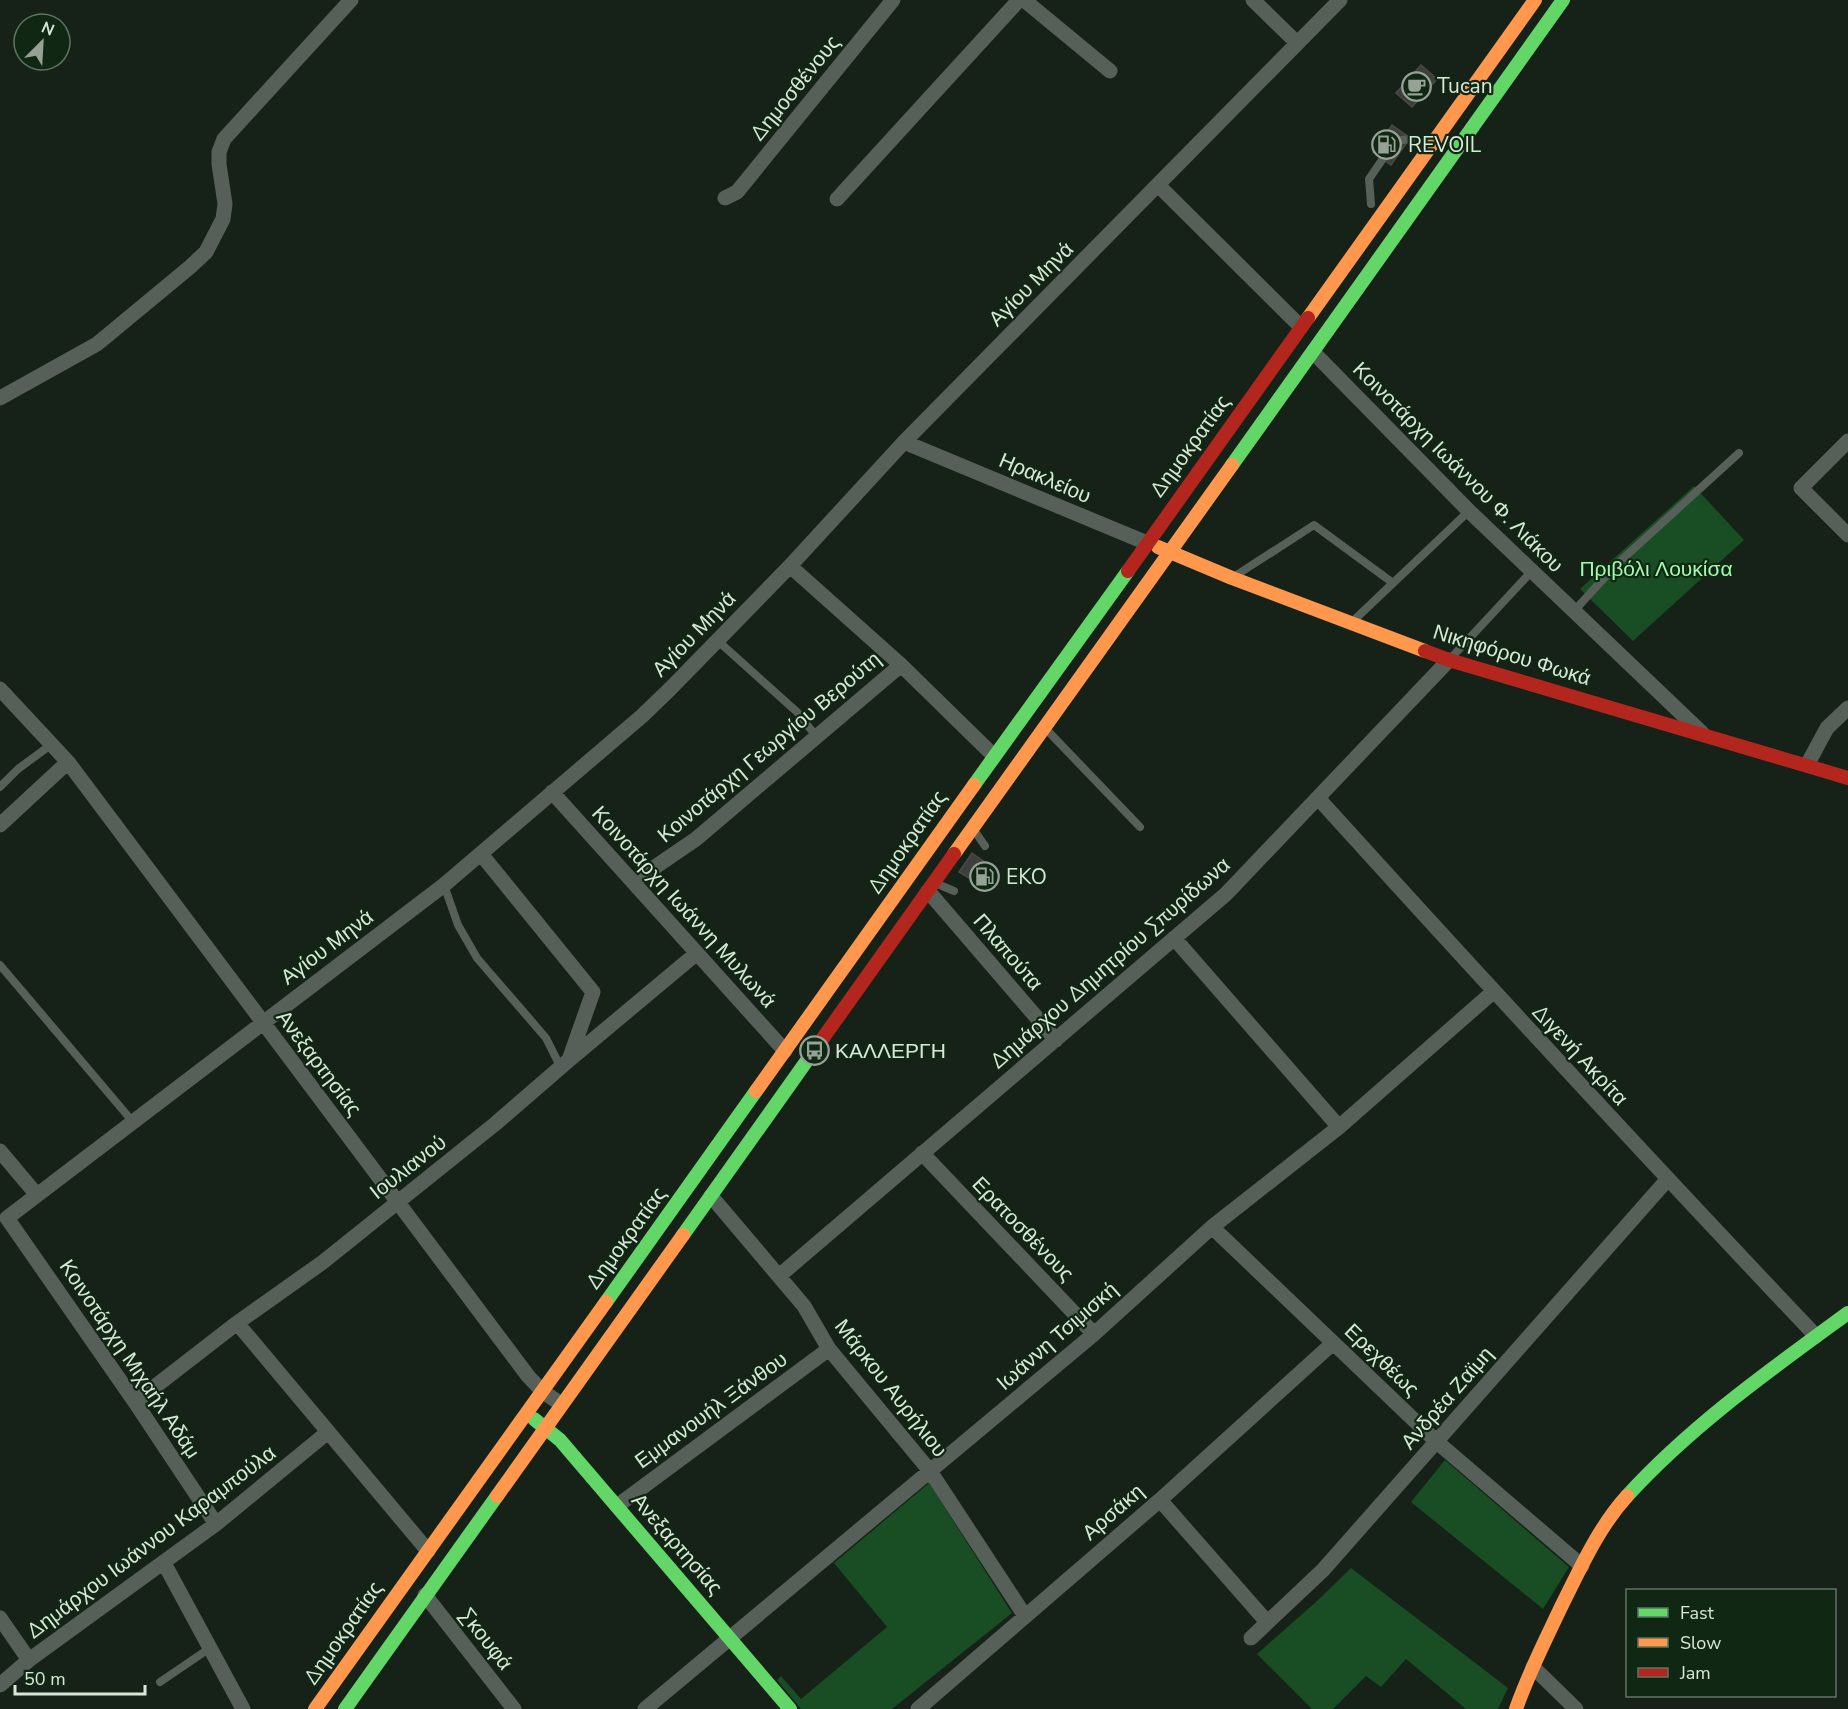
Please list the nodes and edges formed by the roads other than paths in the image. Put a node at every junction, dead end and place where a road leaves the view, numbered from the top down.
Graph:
1 (351, 0) edge
2 (893, 0) edge
3 (1019, 0) edge
4 (1024, 0) edge
5 (1253, 0) edge
6 (1340, 0) edge
7 (1535, 0) edge
8 (1563, 0) edge
9 (1298, 43) junction
10 (1110, 70) dead end
11 (1411, 139) dead end
12 (1158, 185) junction
13 (725, 198) dead end
14 (837, 199) dead end
15 (1371, 204) dead end
16 (1301, 327) junction
17 (1313, 352) junction
18 (0, 398) edge
19 (1848, 441) edge
20 (904, 442) junction
21 (1739, 453) dead end
22 (1469, 511) junction
23 (1848, 535) edge
24 (1147, 543) junction
25 (1171, 552) junction
26 (790, 566) junction
27 (1532, 571) junction
28 (1232, 578) junction
29 (1393, 583) junction
30 (1574, 611) junction
31 (1351, 622) junction
32 (718, 640) junction
33 (1449, 660) junction
34 (901, 665) junction
35 (0, 689) edge
36 (1848, 708) edge
37 (1045, 728) junction
38 (1704, 735) junction
39 (816, 736) junction
40 (52, 744) junction
41 (994, 756) junction
42 (68, 762) junction
43 (1807, 765) junction
44 (1848, 778) edge
45 (0, 787) edge
46 (552, 792) junction
47 (1318, 798) junction
48 (0, 825) edge
49 (1140, 827) dead end
50 (973, 828) junction
51 (985, 846) dead end
52 (481, 854) junction
53 (633, 882) junction
54 (444, 885) junction
55 (931, 887) junction
56 (954, 891) dead end
57 (1174, 938) junction
58 (697, 953) junction
59 (0, 965) edge
60 (1493, 992) junction
61 (262, 1022) junction
62 (1056, 1040) junction
63 (785, 1051) junction
64 (565, 1064) junction
65 (133, 1122) junction
66 (1339, 1127) junction
67 (0, 1151) edge
68 (922, 1153) junction
69 (1667, 1180) junction
70 (37, 1195) junction
71 (711, 1196) junction
72 (397, 1203) junction
73 (7, 1218) joint
74 (1212, 1227) junction
75 (778, 1276) junction
76 (1848, 1313) edge
77 (237, 1323) junction
78 (1094, 1334) junction
79 (1816, 1336) junction
80 (1333, 1343) junction
81 (829, 1349) junction
82 (542, 1391) junction
83 (135, 1402) junction
84 (561, 1404) junction
85 (526, 1413) junction
86 (545, 1427) junction
87 (328, 1432) junction
88 (1437, 1442) junction
89 (930, 1471) junction
90 (1160, 1500) junction
91 (617, 1506) junction
92 (216, 1524) junction
93 (428, 1551) junction
94 (164, 1563) junction
95 (1582, 1566) junction
96 (425, 1595) junction
97 (1025, 1616) junction
98 (0, 1617) edge
99 (1267, 1622) junction
100 (731, 1638) junction
101 (1251, 1638) dead end
102 (210, 1648) junction
103 (29, 1660) junction
104 (1533, 1667) junction
105 (160, 1683) dead end
106 (0, 1685) edge
107 (243, 1709) edge
108 (315, 1709) edge
109 (345, 1709) edge
110 (514, 1709) edge
111 (645, 1709) edge
112 (790, 1709) edge
113 (918, 1709) edge
114 (1516, 1709) edge
115 (1576, 1709) edge

1 - 18 street
2 - 13 street, Δημοσθένους
3 - 14 street
4 - 10 street
5 - 9 street
6 - 9 street, Αγίου Μηνά
7 - 16 main road, Δημοκρατίας
8 - 17 main road, Δημοκρατίας
9 - 12 street, Αγίου Μηνά
11 - 15 lane
12 - 16 street
12 - 20 street, Αγίου Μηνά
16 - 24 main road, Δημοκρατίας
17 - 22 street, Κοινοτάρχη Ιωάννου Φ. Λιάκου
17 - 25 main road, Δημοκρατίας
19 - 23 street
20 - 24 street, Ηρακλείου
20 - 26 street, Αγίου Μηνά
21 - 30 lane
22 - 27 street, Κοινοτάρχη Ιωάννου Φ. Λιάκου
22 - 29 lane
24 - 25 main road, Ηρακλείου
24 - 41 main road, Δημοκρατίας
25 - 28 main road, Νικηφόρου Φωκά
25 - 37 main road, Δημοκρατίας
26 - 32 street, Αγίου Μηνά
26 - 34 street
27 - 30 street, Κοινοτάρχη Ιωάννου Φ. Λιάκου
27 - 33 lane
28 - 29 lane
28 - 31 main road, Νικηφόρου Φωκά
29 - 31 lane
30 - 38 street, Κοινοτάρχη Ιωάννου Φ. Λιάκου
31 - 33 main road, Νικηφόρου Φωκά
32 - 39 lane
32 - 46 street, Αγίου Μηνά
33 - 38 main road, Νικηφόρου Φωκά
33 - 47 street, Δημάρχου Δημητρίου Σπυρίδωνα
34 - 39 street, Κοινοτάρχη Γεωργίου Βερούτη
34 - 41 street
35 - 40 street, Ανεξαρτησίας
36 - 43 street
37 - 49 lane
37 - 50 main road, Δημοκρατίας
38 - 43 main road, Νικηφόρου Φωκά
39 - 53 street, Κοινοτάρχη Γεωργίου Βερούτη
40 - 42 street, Ανεξαρτησίας
40 - 45 lane
41 - 63 main road, Δημοκρατίας
42 - 48 street
42 - 61 street, Ανεξαρτησίας
43 - 44 main road, Νικηφόρου Φωκά
46 - 52 street, Αγίου Μηνά
46 - 53 street, Κοινοτάρχη Ιωάννη Μυλωνά
47 - 57 street, Δημάρχου Δημητρίου Σπυρίδωνα
47 - 60 street, Διγενή Ακρίτα
50 - 51 lane
50 - 55 main road, Δημοκρατίας
52 - 54 street, Αγίου Μηνά
52 - 64 street
53 - 58 street, Κοινοτάρχη Ιωάννη Μυλωνά
54 - 61 street, Αγίου Μηνά
54 - 64 lane
55 - 56 lane
55 - 62 street, Πλαπούτα
55 - 71 main road, Δημοκρατίας
57 - 62 street, Δημάρχου Δημητρίου Σπυρίδωνα
57 - 66 street
58 - 63 street, Κοινοτάρχη Ιωάννη Μυλωνά
58 - 64 street, Ιουλιανού
59 - 65 lane
60 - 66 street, Ιωάννη Τσιμισκή
60 - 69 street, Διγενή Ακρίτα
61 - 65 street, Αγίου Μηνά
61 - 72 street, Ανεξαρτησίας
62 - 68 street, Δημάρχου Δημητρίου Σπυρίδωνα
63 - 82 main road, Δημοκρατίας
64 - 72 street, Ιουλιανού
65 - 70 street, Αγίου Μηνά
66 - 74 street, Ιωάννη Τσιμισκή
67 - 70 street
68 - 75 street, Δημάρχου Δημητρίου Σπυρίδωνα
68 - 78 street, Ερατοσθένους
69 - 79 street, Διγενή Ακρίτα
69 - 88 street, Ανδρέα Ζαϊμη
70 - 73 street, Αγίου Μηνά
71 - 75 street, Μάρκου Αυρήλιου
71 - 84 main road, Δημοκρατίας
72 - 77 street, Ιουλιανού
72 - 82 street, Ανεξαρτησίας
73 - 83 street, Κοινοτάρχη Μιχαήλ Αδάμ
74 - 78 street, Ιωάννη Τσιμισκή
74 - 80 street, Ερεχθέως
75 - 81 street, Μάρκου Αυρήλιου
76 - 79 main road
77 - 83 street, Ιουλιανού
77 - 87 street
78 - 89 street, Ιωάννη Τσιμισκή
79 - 95 main road
80 - 88 street, Ερεχθέως
80 - 90 street, Αρσάκη
81 - 89 street, Μάρκου Αυρήλιου
81 - 91 street, Εμμανουήλ Ξάνθου
82 - 84 street, Ανεξαρτησίας
82 - 85 main road, Δημοκρατίας
83 - 92 street, Κοινοτάρχη Μιχαήλ Αδάμ
84 - 86 main road, Δημοκρατίας
85 - 86 main road, Ανεξαρτησίας
85 - 93 main road, Δημοκρατίας
86 - 91 main road, Ανεξαρτησίας
86 - 96 main road, Δημοκρατίας
87 - 92 street, Δημάρχου Ιωάννου Καραμπούλα
87 - 93 street
88 - 95 street, Ερεχθέως
88 - 99 street, Ανδρέα Ζαϊμη
89 - 97 street, Μάρκου Αυρήλιου
89 - 100 street, Ιωάννη Τσιμισκή
90 - 97 street, Αρσάκη
90 - 99 street
91 - 100 main road, Ανεξαρτησίας
92 - 94 street, Δημάρχου Ιωάννου Καραμπούλα
93 - 108 main road, Δημοκρατίας
94 - 102 street
94 - 103 street, Δημάρχου Ιωάννου Καραμπούλα
95 - 104 main road
96 - 109 main road, Δημοκρατίας
96 - 110 street, Σκουφά
97 - 113 street, Αρσάκη
98 - 103 street
99 - 101 street, Ανδρέα Ζαϊμη
100 - 111 street, Ιωάννη Τσιμισκή
100 - 112 main road, Ανεξαρτησίας
102 - 105 lane
102 - 107 street
103 - 106 street, Δημάρχου Ιωάννου Καραμπούλα
104 - 114 main road
104 - 115 street

